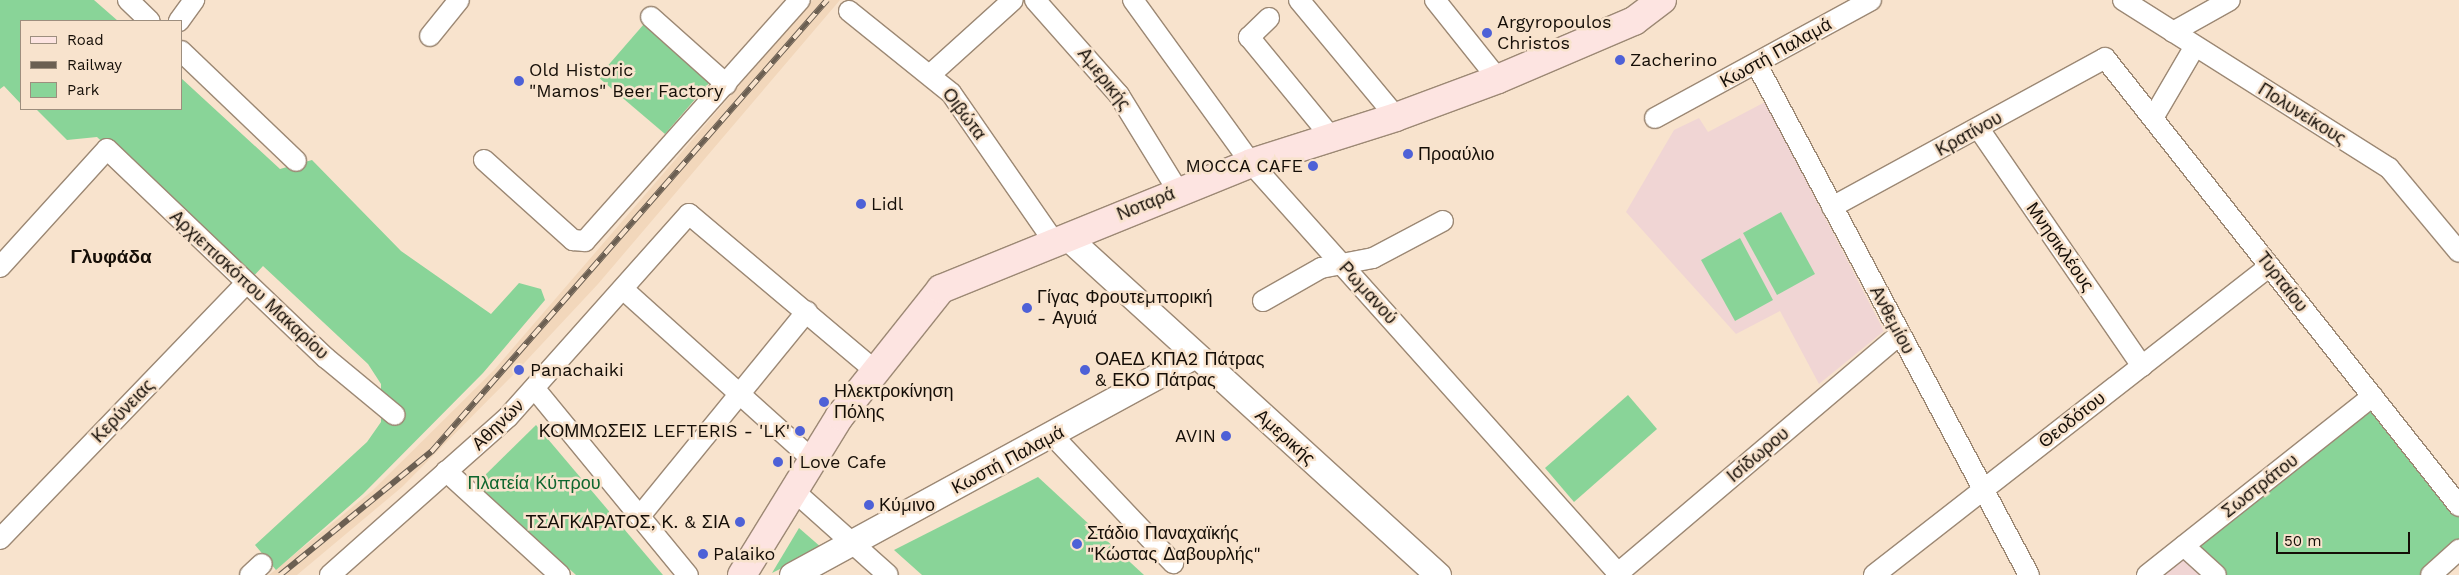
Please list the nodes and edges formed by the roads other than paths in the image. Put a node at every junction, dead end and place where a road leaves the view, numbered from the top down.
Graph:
1 (128, 0) edge
2 (194, 0) edge
3 (459, 0) edge
4 (800, 0) edge
5 (1013, 0) edge
6 (1035, 0) edge
7 (1133, 0) edge
8 (1299, 0) edge
9 (1435, 0) edge
10 (1662, 0) edge
11 (1868, 0) edge
12 (2123, 0) edge
13 (2230, 0) edge
14 (849, 11) dead end
15 (651, 17) dead end
16 (1269, 18) dead end
17 (149, 20) edge
18 (180, 20) edge
19 (2173, 32) junction
20 (430, 36) dead end
21 (2195, 46) junction
22 (182, 52) edge
23 (2105, 58) joint
24 (1757, 65) junction
25 (931, 74) junction
26 (1498, 79) junction
27 (726, 84) junction
28 (1396, 118) junction
29 (1655, 118) dead end
30 (2153, 118) junction
31 (1979, 129) junction
32 (1332, 138) junction
33 (484, 160) dead end
34 (296, 161) dead end
35 (1251, 163) junction
36 (1178, 191) junction
37 (1832, 207) junction
38 (1443, 221) dead end
39 (1061, 239) junction
40 (2459, 252) edge
41 (1341, 263) junction
42 (2270, 266) junction
43 (0, 267) edge
44 (246, 284) junction
45 (623, 289) junction
46 (1263, 301) dead end
47 (807, 312) junction
48 (1900, 334) junction
49 (1195, 355) junction
50 (2142, 366) junction
51 (874, 370) junction
52 (535, 389) junction
53 (739, 394) junction
54 (2373, 396) junction
55 (396, 415) dead end
56 (1053, 436) junction
57 (812, 459) junction
58 (446, 471) junction
59 (1984, 489) junction
60 (793, 490) junction
61 (2459, 506) edge
62 (640, 516) junction
63 (0, 540) edge
64 (852, 543) junction
65 (2184, 546) junction
66 (2459, 550) edge
67 (1173, 563) dead end
68 (1617, 574) edge
69 (330, 575) edge
70 (560, 575) edge
71 (688, 575) edge
72 (742, 575) edge
73 (792, 575) edge
74 (888, 575) edge
75 (1438, 575) edge
76 (1874, 575) edge
77 (2028, 575) edge
78 (2147, 575) edge
79 (2216, 575) edge
80 (2431, 575) edge

1 - 17 street
2 - 18 street
3 - 20 street
4 - 27 street
5 - 25 street
6 - 36 street, Αμερικής
7 - 35 street, Ρωμανού
8 - 28 street
9 - 26 street
10 - 26 main road, Νοταρά
11 - 24 street, Κωστή Παλαμά
12 - 19 street, Πολυνείκους
13 - 19 street
14 - 25 street, Οιβώτα
15 - 27 street
16 - 32 street
19 - 21 street, Πολυνείκους
21 - 30 street
21 - 40 street, Πολυνείκους
22 - 34 street
23 - 30 street, Τυρταίου
23 - 31 street, Κρατίνου
24 - 29 street, Κωστή Παλαμά
24 - 37 street, Ανθεμίου
25 - 39 street, Οιβώτα
26 - 28 main road, Νοταρά
27 - 33 street
28 - 32 main road, Νοταρά
30 - 42 street, Τυρταίου
31 - 37 street, Κρατίνου
31 - 50 street, Μνησικλέους
32 - 35 main road, Νοταρά
35 - 36 main road, Νοταρά
35 - 41 street, Ρωμανού
36 - 39 main road, Νοταρά
37 - 48 street, Ανθεμίου
38 - 41 street
39 - 49 street, Αμερικής
39 - 51 main road, Νοταρά
41 - 46 street
41 - 68 street, Ρωμανού
42 - 50 street, Θεοδότου
42 - 54 street, Τυρταίου
43 - 44 street, Αρχιεπισκόπου Μακαρίου
44 - 55 street, Αρχιεπισκόπου Μακαρίου
44 - 63 street, Κερύνειας
45 - 47 street, Αθηνών
45 - 52 street, Αθηνών
45 - 53 street
47 - 51 street
47 - 53 street
48 - 59 street, Ανθεμίου
48 - 68 street, Ισίδωρου
49 - 56 street, Κωστή Παλαμά
49 - 75 street, Αμερικής
50 - 59 street, Θεοδότου
51 - 57 main road, Νοταρά
52 - 58 street, Αθηνών
52 - 62 street
53 - 57 street
53 - 62 street
54 - 61 street, Τυρταίου
54 - 65 street, Σωστράτου
56 - 64 street, Κωστή Παλαμά
56 - 67 street
57 - 60 main road, Νοταρά
58 - 69 street, Αθηνών
58 - 70 street
59 - 76 street, Θεοδότου
59 - 77 street, Ανθεμίου
60 - 64 street
60 - 72 main road, Νοταρά
62 - 71 street
64 - 73 street, Κωστή Παλαμά
64 - 74 street
65 - 78 street, Σωστράτου
65 - 79 street
66 - 80 street

